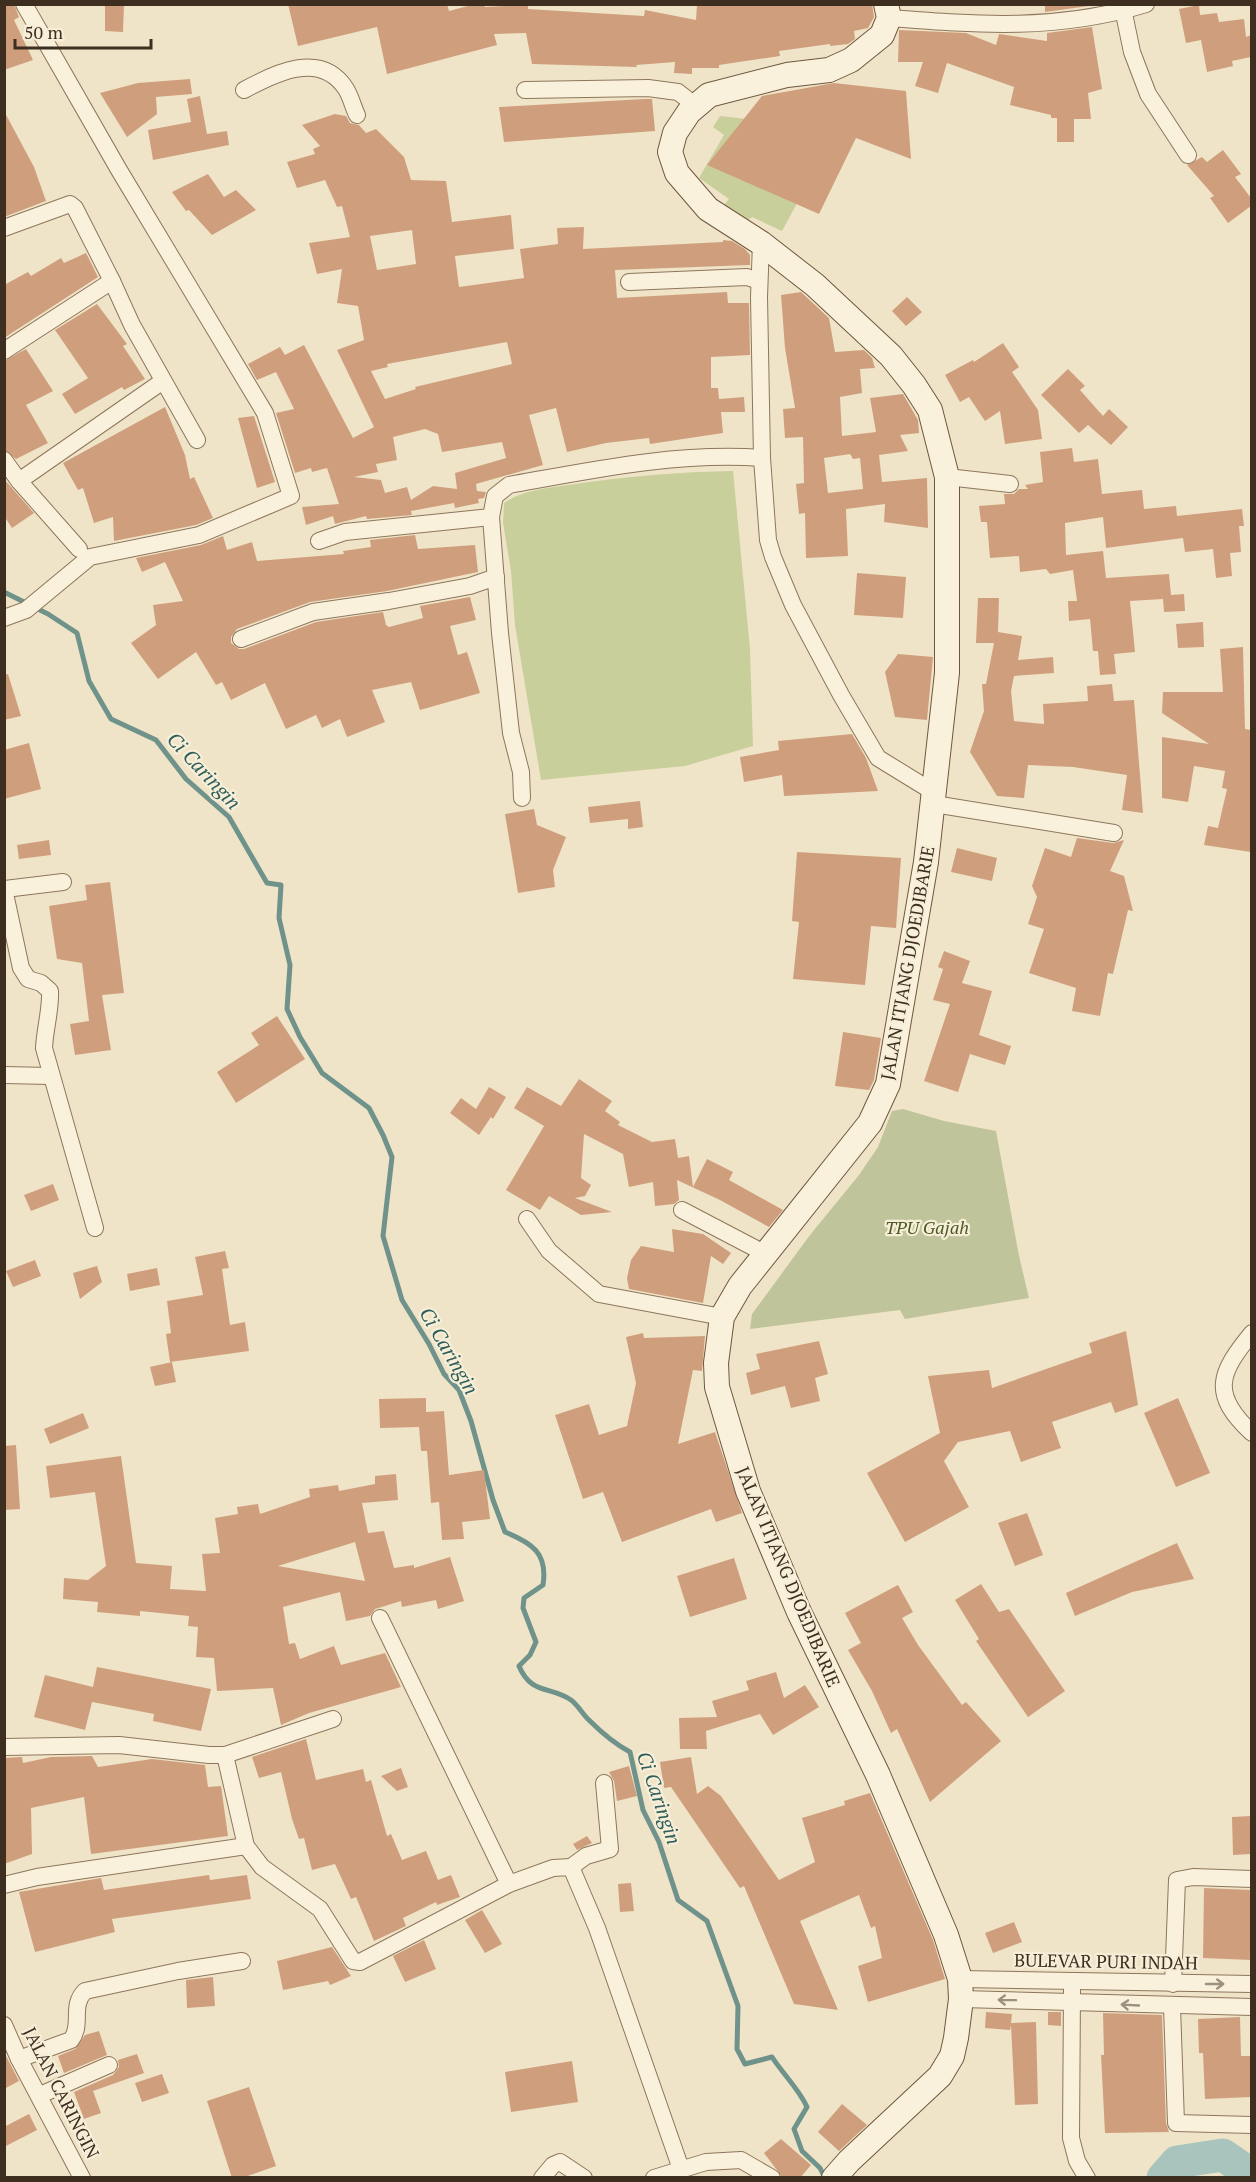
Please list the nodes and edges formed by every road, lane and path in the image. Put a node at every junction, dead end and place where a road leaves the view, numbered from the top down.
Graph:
1 (24, 4) edge
2 (1146, 4) edge
3 (1122, 8) edge
4 (888, 11) edge
5 (244, 90) dead end
6 (525, 90) dead end
7 (696, 106) junction
8 (357, 116) dead end
9 (1188, 155) dead end
10 (4, 228) edge
11 (761, 243) junction
12 (112, 281) junction
13 (759, 281) junction
14 (629, 282) dead end
15 (4, 351) edge
16 (163, 381) junction
17 (196, 440) dead end
18 (762, 458) junction
19 (4, 460) edge
20 (947, 477) junction
21 (19, 482) junction
22 (1010, 484) dead end
23 (491, 517) junction
24 (319, 541) dead end
25 (79, 549) dead end
26 (496, 577) junction
27 (4, 618) edge
28 (241, 639) dead end
29 (522, 798) dead end
30 (935, 799) junction
31 (1114, 833) dead end
32 (63, 882) dead end
33 (5, 889) edge
34 (4, 1075) edge
35 (50, 1076) junction
36 (682, 1210) dead end
37 (527, 1219) dead end
38 (95, 1228) dead end
39 (766, 1254) junction
40 (722, 1317) junction
41 (1251, 1334) edge
42 (1251, 1433) edge
43 (380, 1618) dead end
44 (333, 1719) dead end
45 (4, 1748) edge
46 (225, 1755) junction
47 (604, 1783) dead end
48 (246, 1846) junction
49 (571, 1867) junction
50 (1251, 1879) edge
51 (509, 1884) junction
52 (4, 1885) edge
53 (243, 1961) dead end
54 (1072, 1980) junction
55 (1173, 1984) junction
56 (1251, 1984) edge
57 (960, 1989) junction
58 (1072, 2001) junction
59 (1172, 2006) junction
60 (1251, 2007) edge
61 (4, 2025) edge
62 (19, 2059) junction
63 (109, 2065) dead end
64 (40, 2095) junction
65 (1251, 2125) edge
66 (681, 2169) junction
67 (836, 2176) edge
68 (82, 2178) edge
69 (542, 2178) edge
70 (584, 2178) edge
71 (654, 2178) edge
72 (772, 2178) edge
73 (1088, 2178) edge

1 - 27 street
2 - 3 street
3 - 4 street
3 - 9 street
4 - 7 main road, JALAN ITJANG DJOEDIBARIE
5 - 8 street
6 - 7 street
7 - 11 main road, JALAN ITJANG DJOEDIBARIE
10 - 12 street
11 - 13 street
11 - 20 main road, JALAN ITJANG DJOEDIBARIE
12 - 15 street
12 - 16 street
13 - 14 street
13 - 18 street
16 - 17 street
16 - 21 street
18 - 23 street
18 - 30 street
19 - 21 street
20 - 22 street
20 - 30 main road, JALAN ITJANG DJOEDIBARIE
21 - 25 street
23 - 24 street
23 - 26 street
26 - 28 street
26 - 29 street
30 - 31 street
30 - 39 main road, JALAN ITJANG DJOEDIBARIE
32 - 33 street
33 - 35 street
34 - 35 street
35 - 38 street
36 - 39 street
37 - 40 street
39 - 40 main road, JALAN ITJANG DJOEDIBARIE
40 - 57 main road, JALAN ITJANG DJOEDIBARIE
41 - 42 street
43 - 51 street
44 - 46 street
45 - 46 street
46 - 48 street
47 - 49 street
48 - 51 street
48 - 52 street
49 - 51 street
49 - 66 street
50 - 55 street
53 - 62 street
54 - 55 street, BULEVAR PURI INDAH
54 - 57 street, BULEVAR PURI INDAH
54 - 58 street
55 -> 56 street, BULEVAR PURI INDAH
58 -> 57 street
57 - 67 main road, JALAN ITJANG DJOEDIBARIE
59 -> 58 street
58 - 73 street
59 - 60 street
59 - 65 street
61 - 62 street, JALAN CARINGIN
62 - 64 street, JALAN CARINGIN
63 - 64 street
64 - 68 street, JALAN CARINGIN
66 - 71 street
66 - 72 street
69 - 70 street

